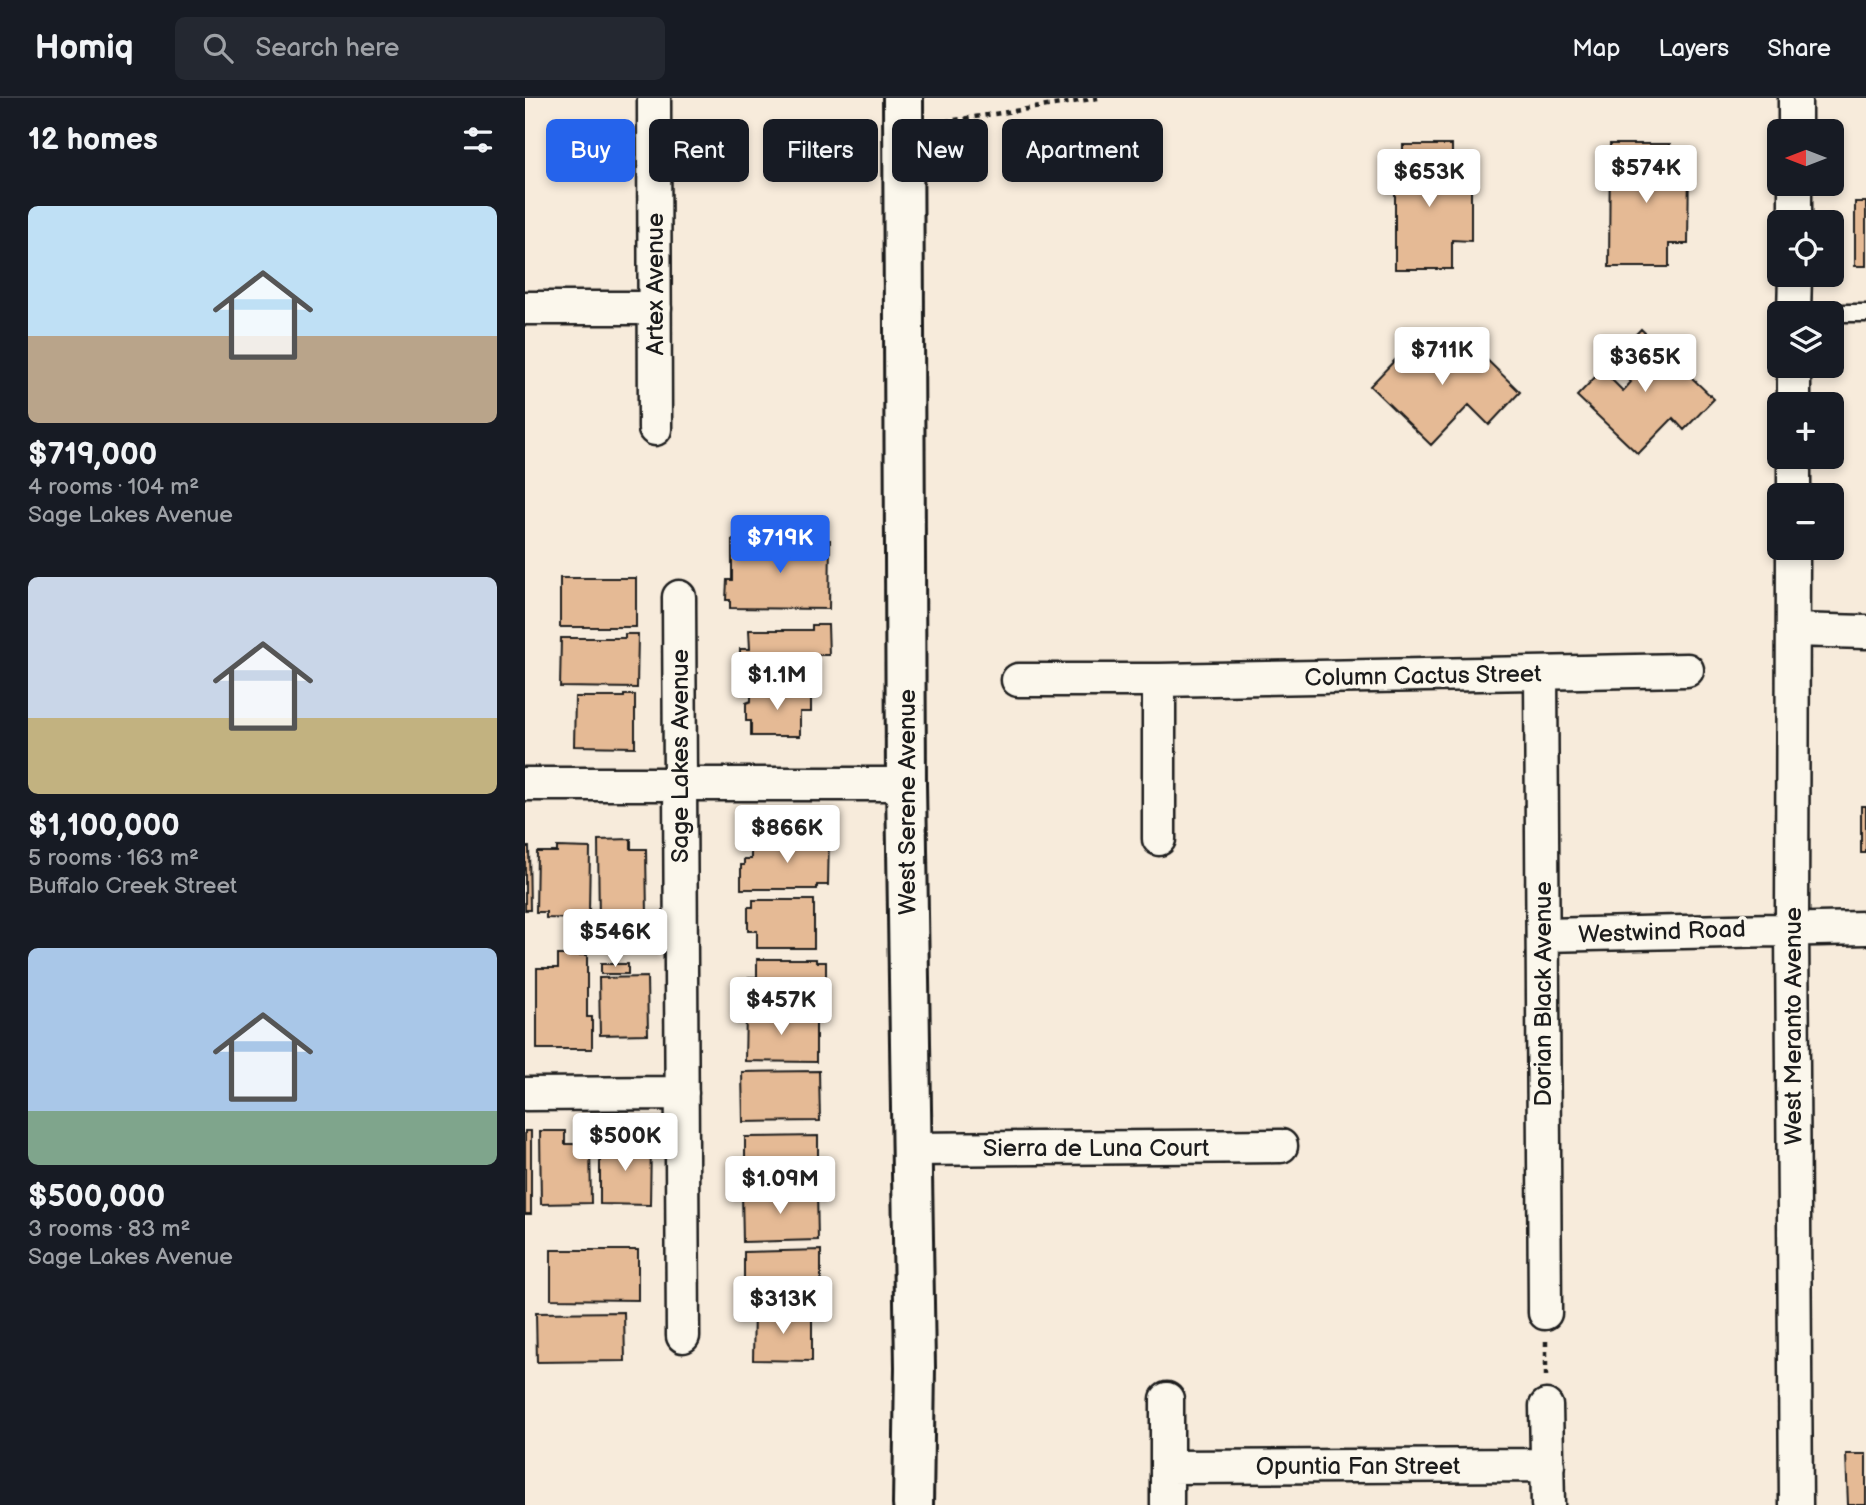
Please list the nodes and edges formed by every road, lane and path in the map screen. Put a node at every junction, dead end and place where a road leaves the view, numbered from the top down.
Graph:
1 (654, 98) edge
2 (1099, 98) edge
3 (1795, 98) edge
4 (903, 113) edge
5 (1795, 119) edge
6 (655, 307) junction
7 (525, 308) edge
8 (1844, 313) edge
9 (1866, 313) edge
10 (655, 429) dead end
11 (1793, 560) edge
12 (679, 597) dead end
13 (1793, 631) junction
14 (1866, 632) edge
15 (1687, 670) dead end
16 (1541, 674) junction
17 (1018, 680) dead end
18 (1159, 680) junction
19 (525, 784) edge
20 (680, 784) junction
21 (906, 784) junction
22 (1159, 839) dead end
23 (1792, 928) junction
24 (1866, 928) edge
25 (1543, 935) junction
26 (682, 1093) junction
27 (525, 1094) edge
28 (1281, 1146) dead end
29 (911, 1149) junction
30 (1545, 1313) joint
31 (683, 1336) dead end
32 (1167, 1399) dead end
33 (1546, 1406) joint
34 (1548, 1465) junction
35 (1167, 1467) junction
36 (913, 1505) edge
37 (1167, 1505) edge
38 (1548, 1505) edge
39 (1795, 1505) edge

1 - 6 street, Artex Avenue
2 - 4 path
3 - 5 street
4 - 21 street, West Serene Avenue
6 - 7 street
6 - 10 street, Artex Avenue
8 - 9 lane
11 - 13 street, West Meranto Avenue
12 - 20 street, Sage Lakes Avenue
13 - 14 street
13 - 23 street, West Meranto Avenue
15 - 16 street, Column Cactus Street
16 - 18 street, Column Cactus Street
16 - 25 street, Dorian Black Avenue
17 - 18 street, Column Cactus Street
18 - 22 street
19 - 20 street
20 - 21 street
20 - 26 street, Sage Lakes Avenue
21 - 29 street, West Serene Avenue
23 - 24 street, Westwind Road
23 - 25 street, Westwind Road
23 - 39 street, West Meranto Avenue
25 - 30 street, Dorian Black Avenue
26 - 27 street
26 - 31 street, Sage Lakes Avenue
28 - 29 street, Sierra de Luna Court
29 - 36 street, West Serene Avenue
30 - 33 path
32 - 35 street
33 - 34 street
34 - 35 street, Opuntia Fan Street
34 - 38 street
35 - 37 street

